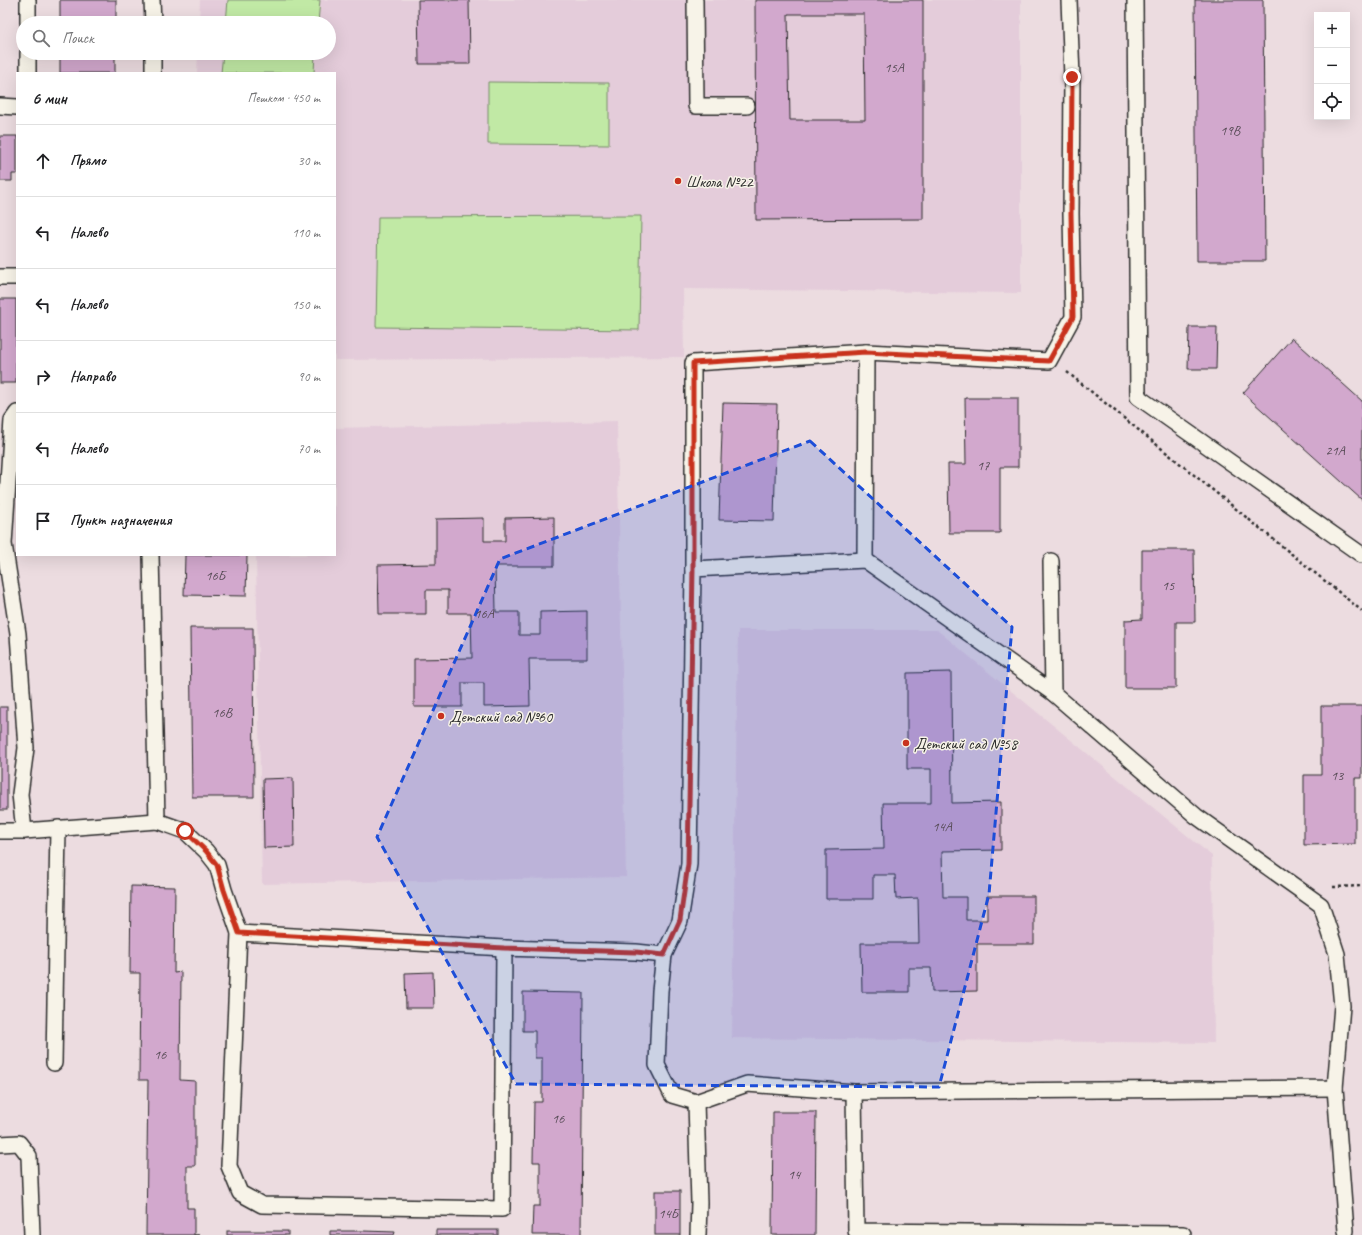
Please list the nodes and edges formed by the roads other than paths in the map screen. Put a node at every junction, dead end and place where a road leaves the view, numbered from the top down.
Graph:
1 (28, 0) edge
2 (152, 0) edge
3 (695, 0) edge
4 (1069, 0) edge
5 (1135, 0) edge
6 (28, 16) edge
7 (152, 16) edge
8 (28, 60) edge
9 (153, 60) edge
10 (28, 72) edge
11 (153, 72) edge
12 (0, 106) edge
13 (747, 106) dead end
14 (16, 107) edge
15 (0, 276) edge
16 (16, 277) edge
17 (866, 352) junction
18 (16, 414) edge
19 (1362, 554) edge
20 (151, 556) edge
21 (865, 560) junction
22 (1051, 561) dead end
23 (693, 568) junction
24 (1053, 693) junction
25 (157, 821) junction
26 (58, 828) junction
27 (24, 831) junction
28 (0, 832) edge
29 (239, 933) junction
30 (504, 948) junction
31 (664, 955) junction
32 (54, 1063) dead end
33 (1335, 1088) junction
34 (854, 1092) junction
35 (696, 1102) junction
36 (0, 1144) edge
37 (1346, 1230) dead end
38 (1183, 1234) dead end
39 (32, 1235) edge
40 (698, 1235) edge

1 - 6 lane
2 - 7 lane
3 - 13 lane
4 - 17 lane
5 - 19 lane
8 - 10 lane
9 - 11 lane
12 - 14 lane
15 - 16 lane
17 - 21 lane
17 - 23 lane
18 - 27 lane
20 - 25 lane
21 - 23 lane
21 - 24 lane
22 - 24 lane
23 - 31 lane
24 - 33 lane
25 - 26 lane
25 - 29 lane
26 - 27 lane
26 - 32 lane
27 - 28 lane
29 - 30 lane
29 - 30 lane
30 - 31 lane
31 - 35 lane
33 - 34 lane
33 - 37 lane
34 - 35 lane
34 - 38 lane
35 - 40 lane
36 - 39 lane

